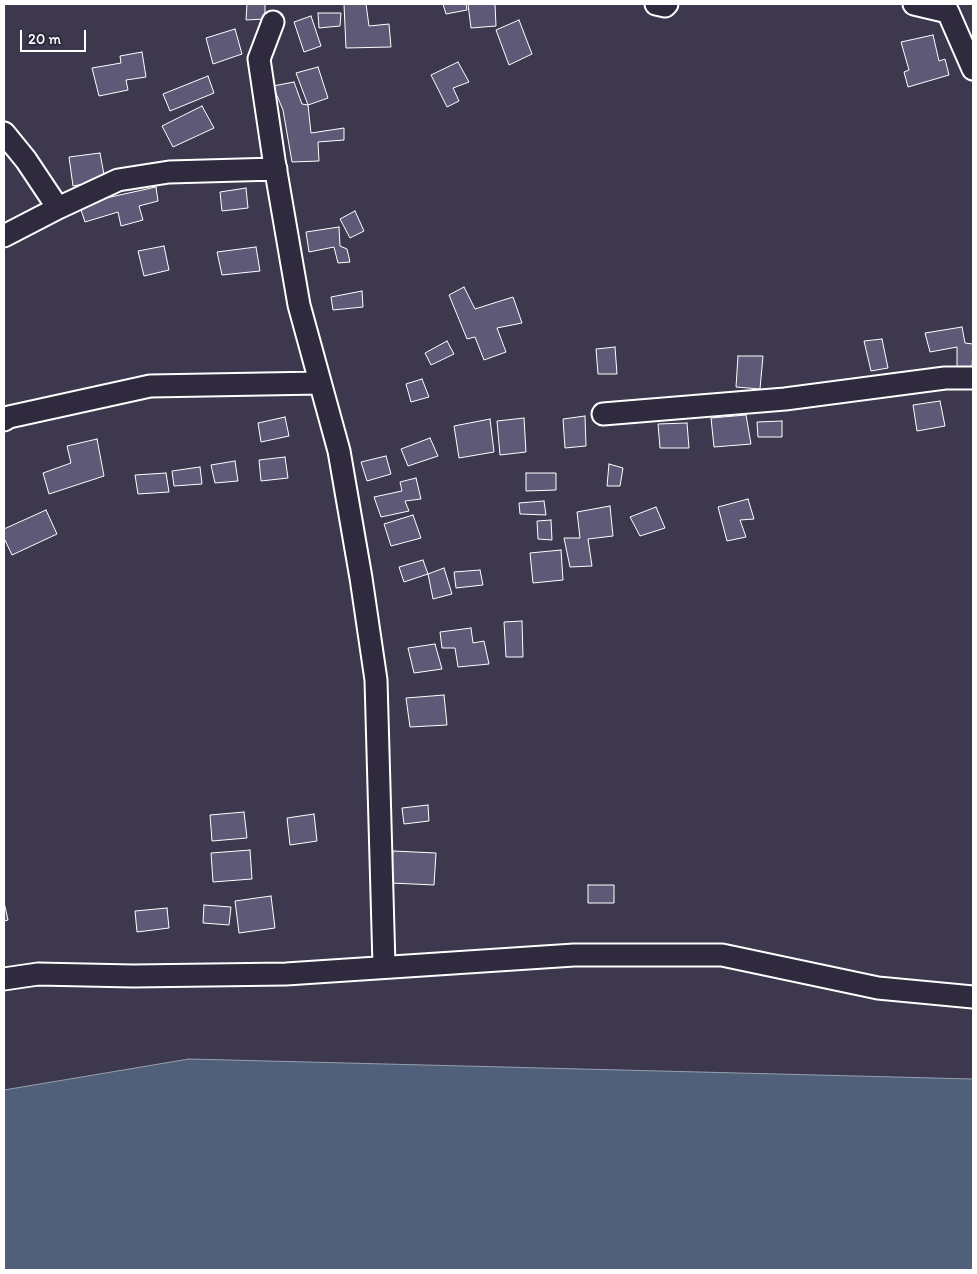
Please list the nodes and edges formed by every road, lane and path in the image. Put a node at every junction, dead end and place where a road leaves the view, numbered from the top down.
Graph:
1 (656, 4) edge
2 (667, 4) edge
3 (914, 4) edge
4 (947, 8) edge
5 (273, 22) dead end
6 (973, 69) edge
7 (4, 134) edge
8 (276, 170) junction
9 (58, 208) junction
10 (4, 236) edge
11 (973, 378) edge
12 (320, 383) junction
13 (603, 414) dead end
14 (4, 420) edge
15 (384, 966) junction
16 (4, 979) edge
17 (973, 997) edge

1 - 2 street
3 - 4 street
4 - 6 street
5 - 8 street
7 - 9 street
8 - 9 street
8 - 12 street
9 - 10 street
11 - 13 street
12 - 14 street
12 - 15 street
15 - 16 street
15 - 17 street

